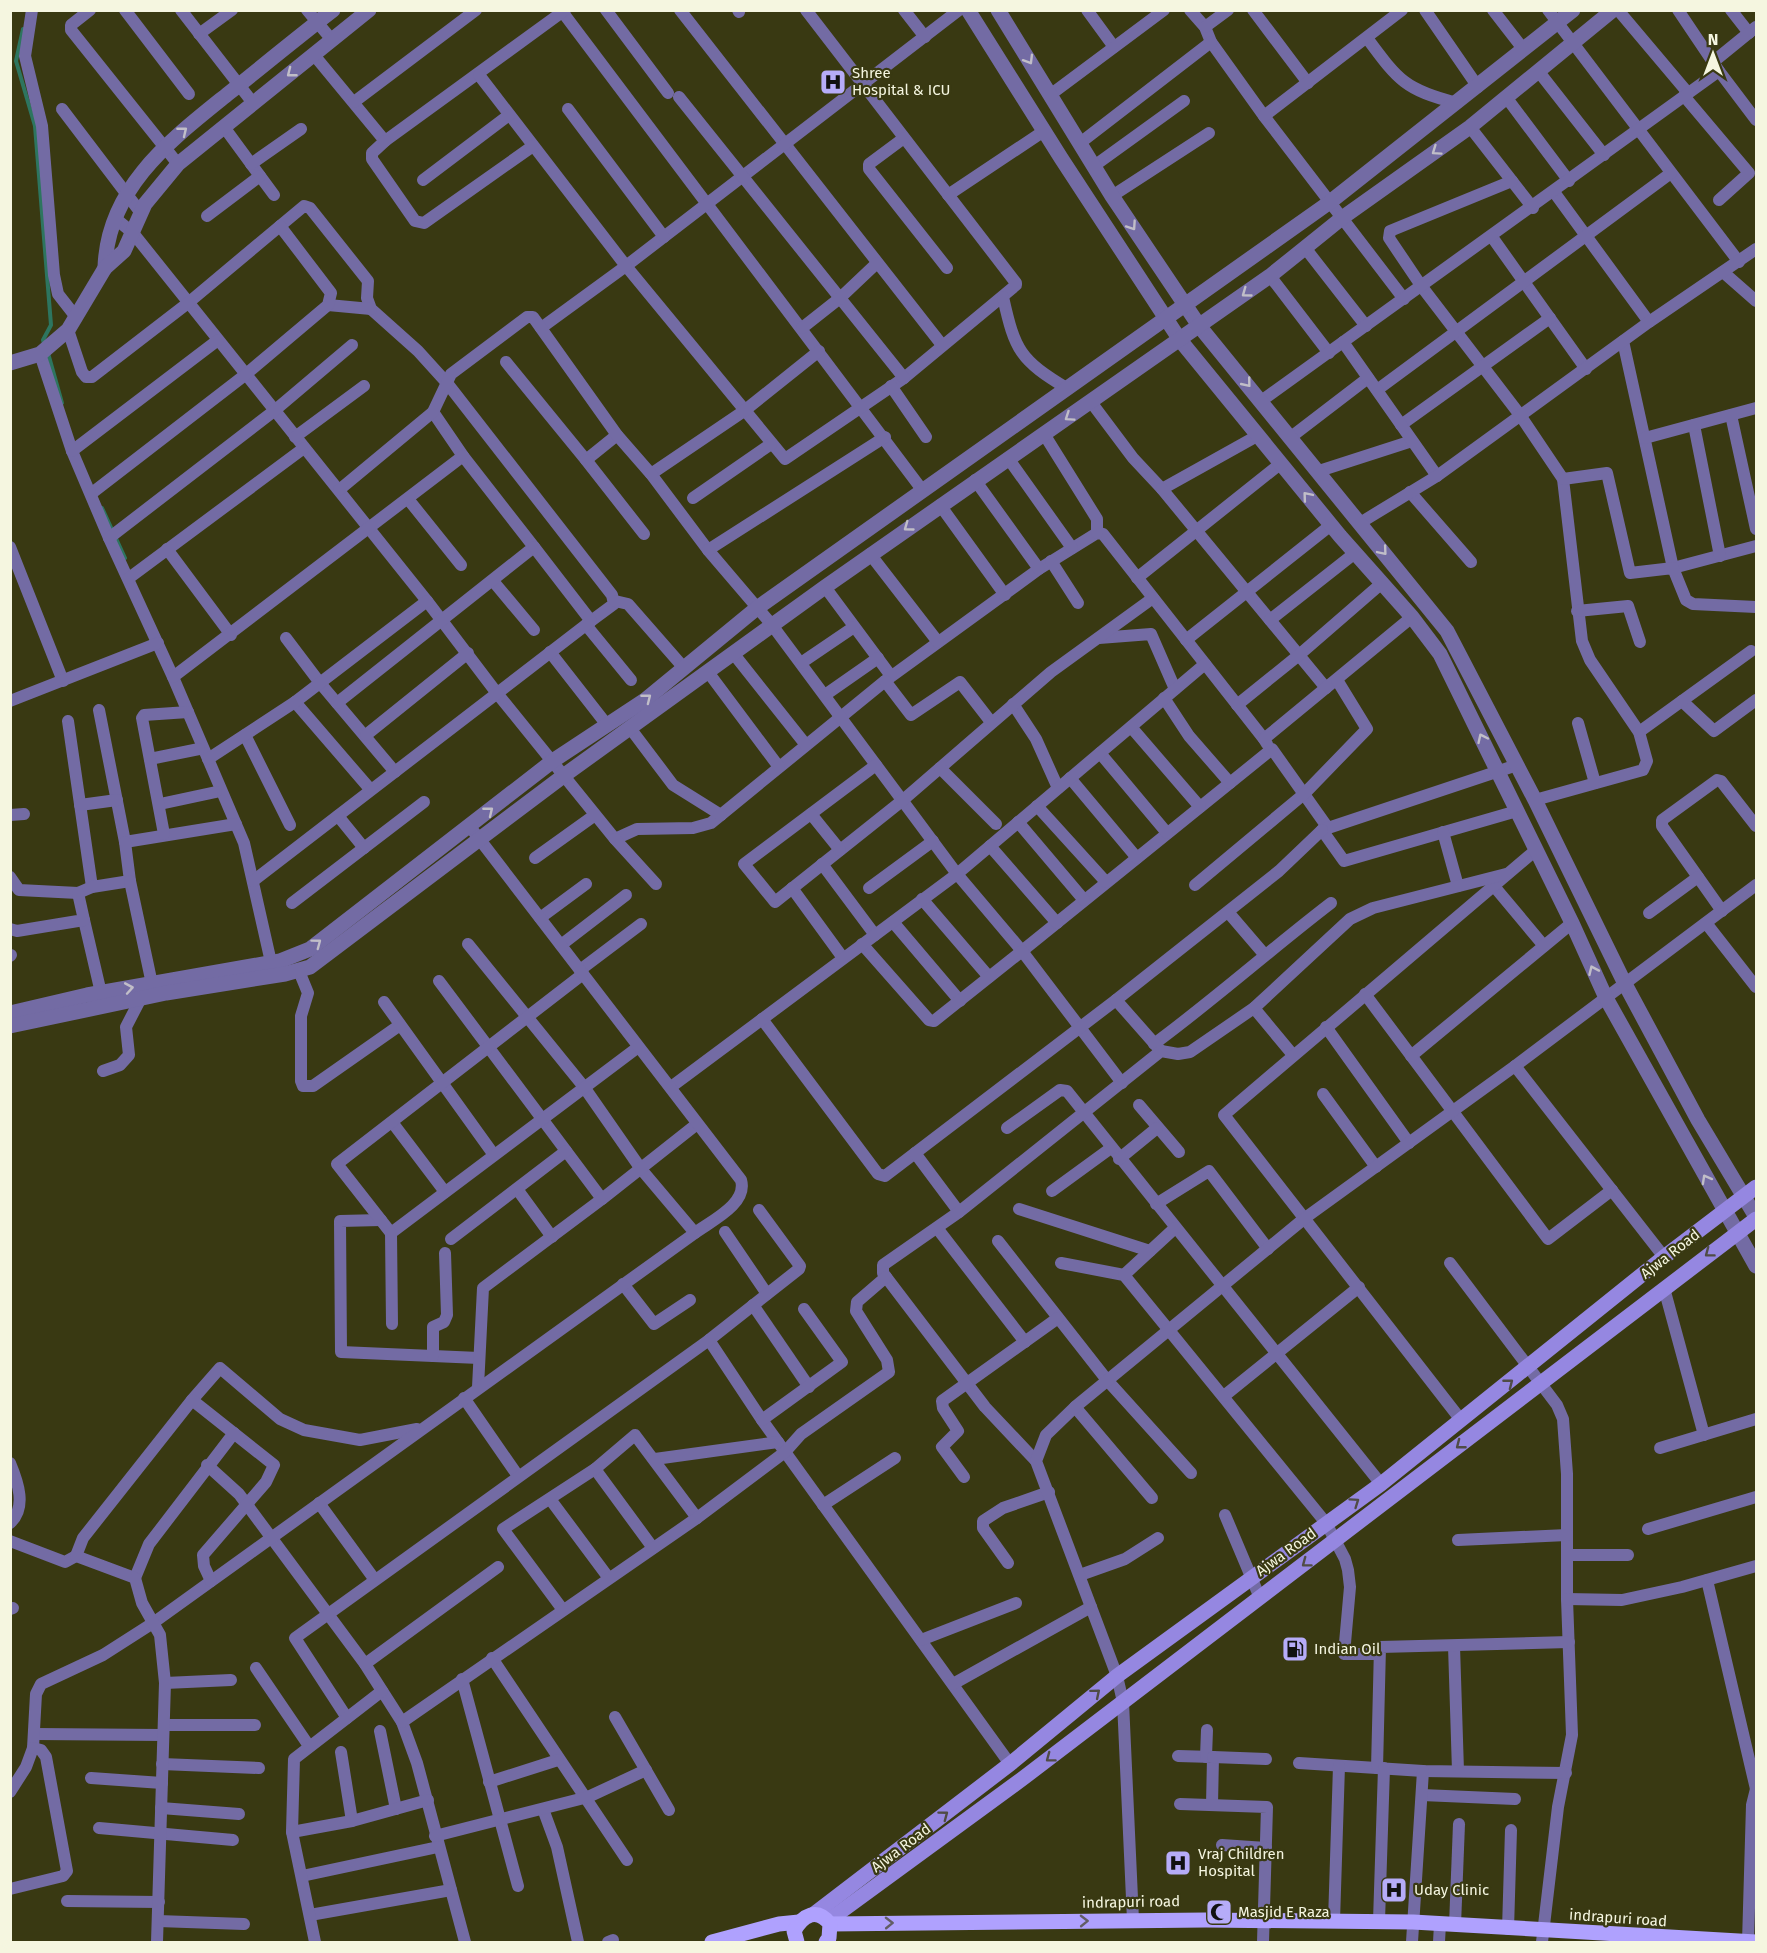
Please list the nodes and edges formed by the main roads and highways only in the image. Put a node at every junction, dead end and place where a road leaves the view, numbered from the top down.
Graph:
1 (1756, 1187) edge
2 (1756, 1218) edge
3 (824, 1919) junction
4 (799, 1922) junction
5 (1542, 1937) edge
6 (712, 1942) edge
7 (797, 1942) edge
8 (826, 1942) edge
9 (1748, 1942) edge
10 (1756, 1942) edge

3 -> 1 main road, Ajwa Road
2 -> 3 main road, Ajwa Road
3 - 4 main road
3 -> 5 main road, indrapuri road
3 - 8 main road
4 - 6 main road
4 - 7 main road
5 - 9 main road, indrapuri road
9 - 10 main road, indrapuri road

